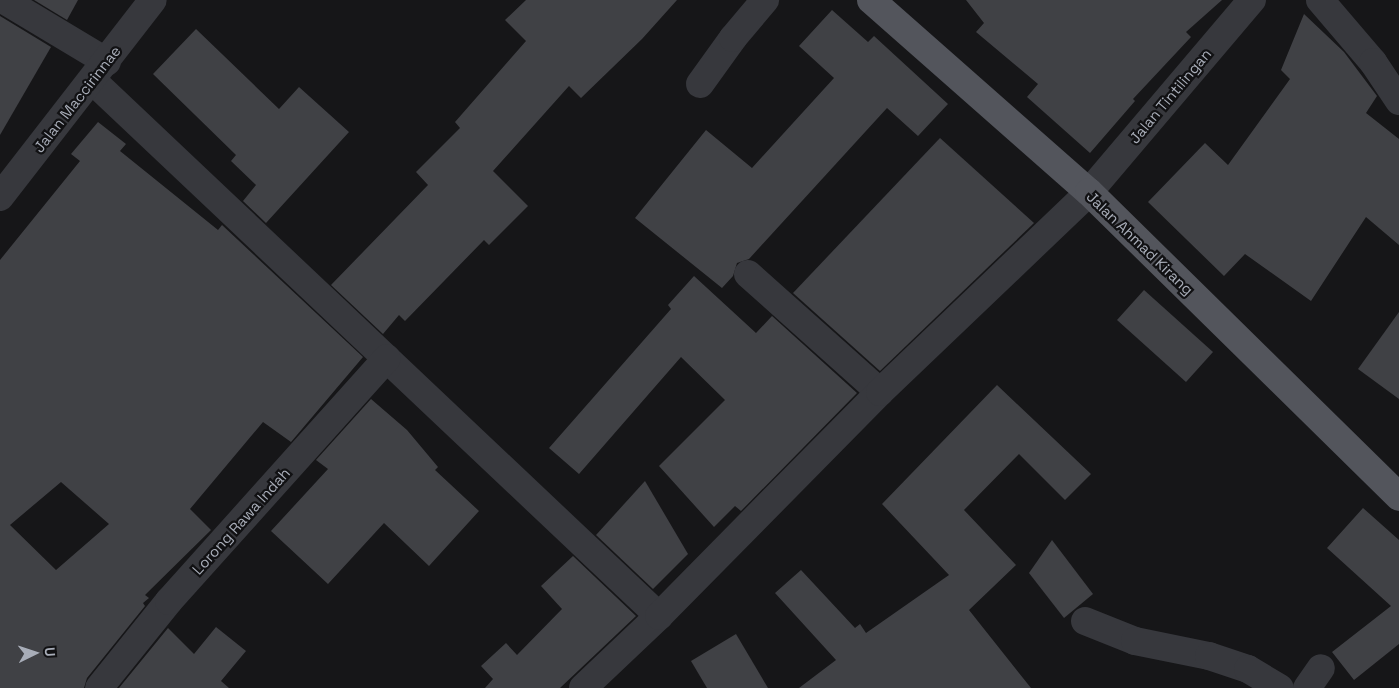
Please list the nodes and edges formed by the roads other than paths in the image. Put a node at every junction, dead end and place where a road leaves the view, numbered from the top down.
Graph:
1 (4, 0) edge
2 (152, 0) edge
3 (765, 0) edge
4 (871, 0) edge
5 (1252, 0) edge
6 (1320, 0) edge
7 (100, 72) junction
8 (700, 84) dead end
9 (1399, 101) edge
10 (1089, 192) junction
11 (0, 197) edge
12 (748, 274) dead end
13 (387, 358) junction
14 (880, 392) junction
15 (1399, 497) edge
16 (659, 616) junction
17 (1085, 621) dead end
18 (99, 688) edge
19 (582, 688) edge
20 (1280, 688) edge

1 - 7 street
2 - 7 street, Jalan Maccirinnae
3 - 8 street
4 - 10 main road, Jalan Ahmad Kirang
5 - 10 street, Jalan Tintilingan
6 - 9 street
7 - 11 street, Jalan Maccirinnae
7 - 13 street
10 - 14 street, Jalan Tintilingan
10 - 15 main road, Jalan Ahmad Kirang
12 - 14 street
13 - 16 street
13 - 18 street, Lorong Rawa Indah
14 - 16 street, Jalan Tintilingan
16 - 19 street, Jalan Tintilingan
17 - 20 street

